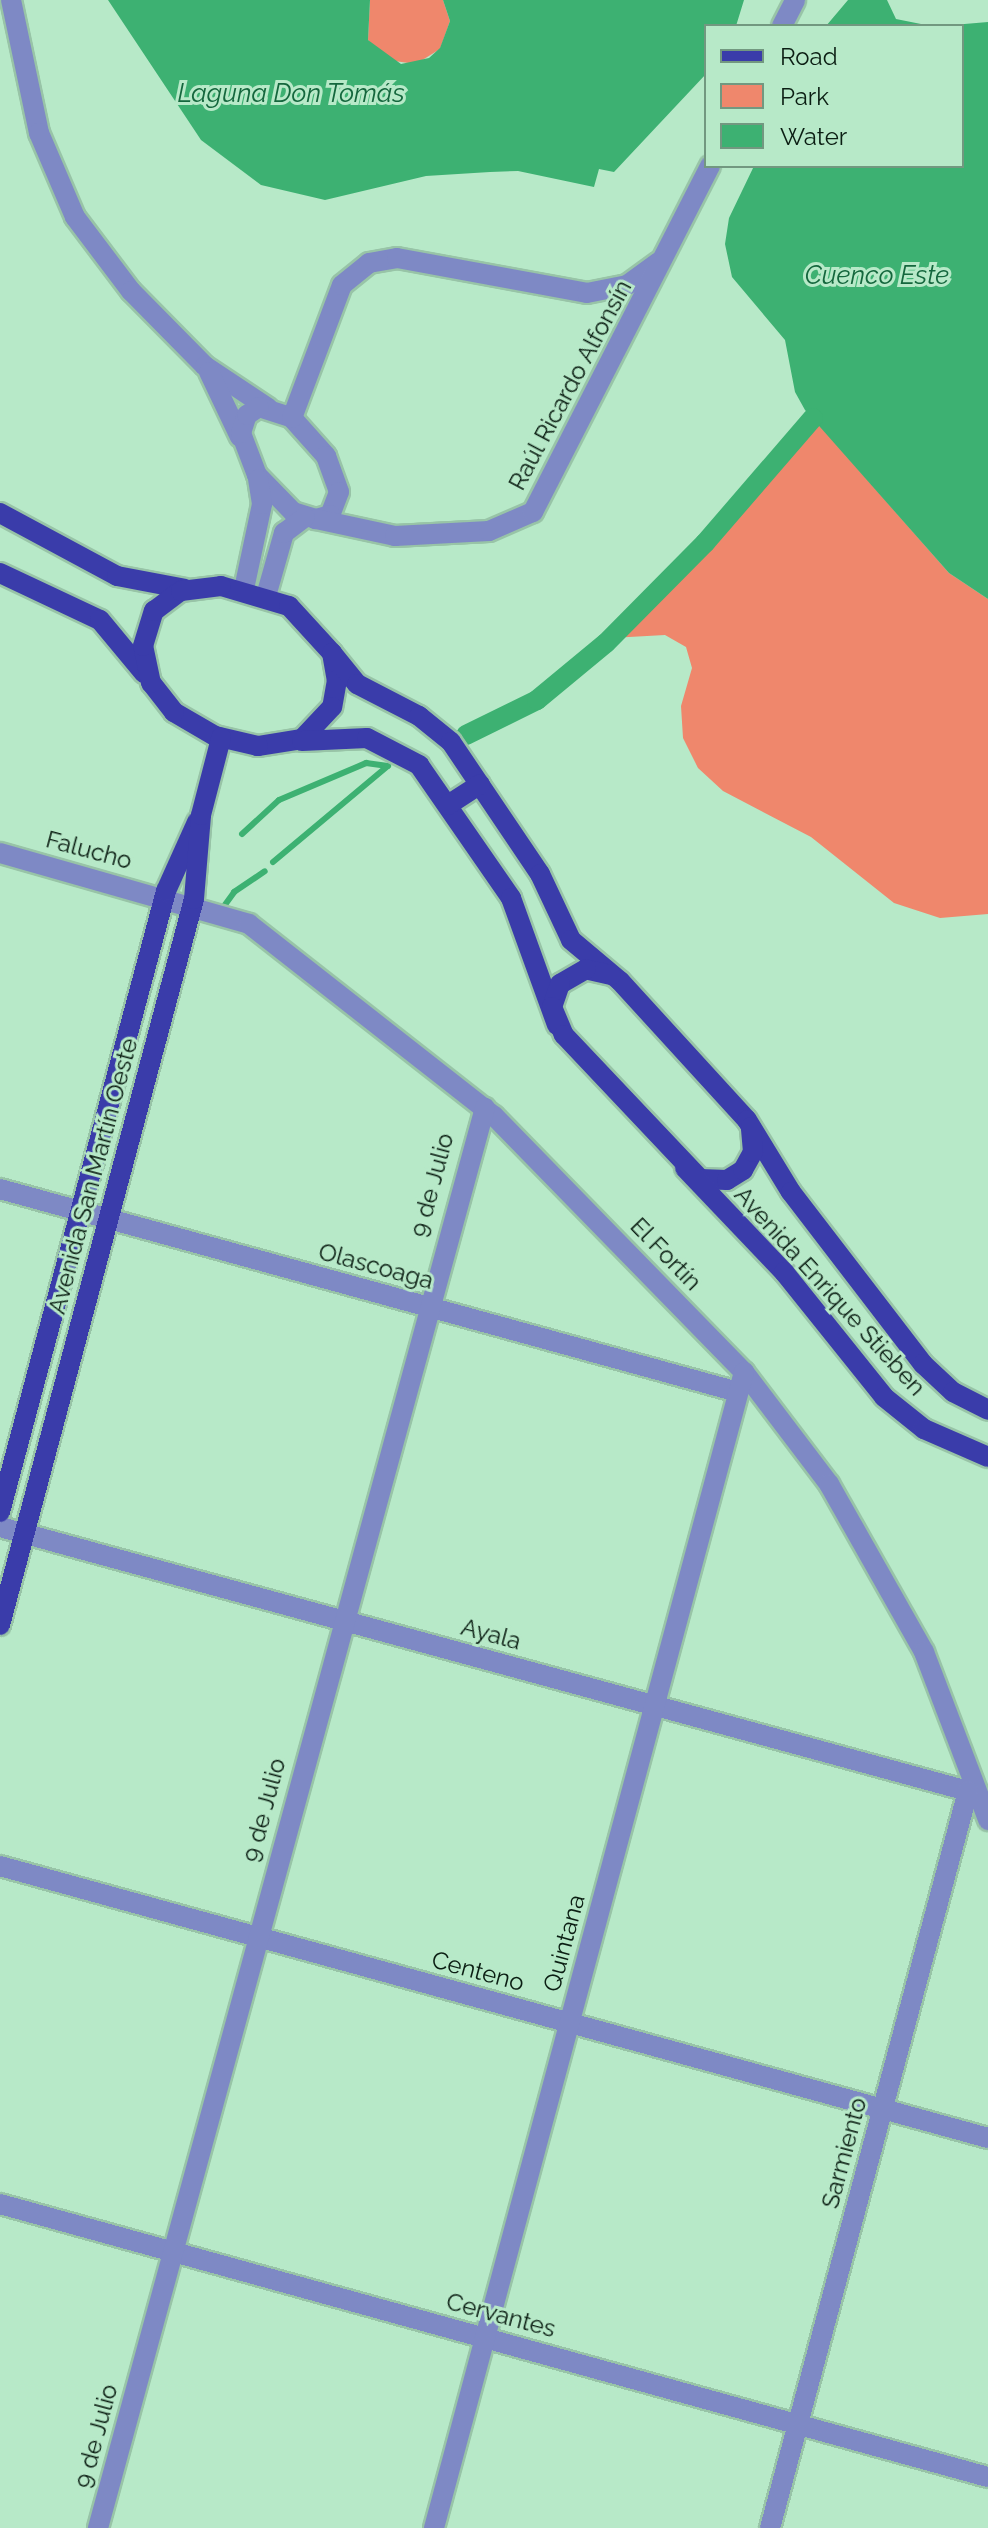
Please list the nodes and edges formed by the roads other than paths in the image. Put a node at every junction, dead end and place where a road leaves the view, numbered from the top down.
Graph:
1 (11, 0) edge
2 (795, 0) edge
3 (783, 24) edge
4 (709, 168) edge
5 (666, 253) junction
6 (205, 366) junction
7 (268, 408) junction
8 (292, 418) junction
9 (243, 445) junction
10 (257, 475) junction
11 (0, 513) edge
12 (311, 518) junction
13 (0, 573) edge
14 (189, 589) junction
15 (244, 589) junction
16 (266, 596) junction
17 (332, 653) junction
18 (151, 683) junction
19 (221, 738) junction
20 (294, 743) junction
21 (480, 784) junction
22 (448, 805) junction
23 (201, 815) junction
24 (0, 853) edge
25 (164, 898) junction
26 (192, 906) junction
27 (620, 981) junction
28 (557, 1025) junction
29 (485, 1108) junction
30 (747, 1120) junction
31 (685, 1168) junction
32 (0, 1189) edge
33 (81, 1211) junction
34 (108, 1219) junction
35 (427, 1306) junction
36 (741, 1382) junction
37 (988, 1410) edge
38 (988, 1457) edge
39 (0, 1512) edge
40 (0, 1527) edge
41 (24, 1534) junction
42 (342, 1620) junction
43 (0, 1625) edge
44 (654, 1706) junction
45 (973, 1790) junction
46 (988, 1820) edge
47 (0, 1866) edge
48 (257, 1937) junction
49 (569, 2023) junction
50 (882, 2109) junction
51 (988, 2138) edge
52 (0, 2204) edge
53 (172, 2252) junction
54 (485, 2338) junction
55 (798, 2425) junction
56 (988, 2477) edge
57 (98, 2528) edge
58 (434, 2528) edge
59 (770, 2528) edge

1 - 6 street, Raúl Ricardo Alfonsín
2 - 3 street
4 - 5 street, Raúl Ricardo Alfonsín
5 - 8 street, Raúl Ricardo Alfonsín
5 - 12 street, Raúl Ricardo Alfonsín
6 - 7 street, Raúl Ricardo Alfonsín
6 - 9 street, Raúl Ricardo Alfonsín
7 - 8 street, Raúl Ricardo Alfonsín
7 - 9 street
8 - 12 street, Raúl Ricardo Alfonsín
9 - 10 street, Raúl Ricardo Alfonsín
10 - 12 street, Raúl Ricardo Alfonsín
10 - 15 street
11 - 14 main road
12 - 16 street
13 - 18 main road
14 - 15 main road
14 - 18 main road
15 - 16 main road
16 - 17 main road
17 - 20 main road
17 - 21 main road, Avenida Enrique Stieben
18 - 19 main road
19 - 20 main road
19 - 23 main road, Avenida San Martín Oeste
20 - 22 main road
21 - 22 main road
21 - 27 main road, Avenida Enrique Stieben
22 - 28 main road
23 - 25 main road, Avenida San Martín Oeste
23 - 26 main road, Avenida San Martín Oeste
24 - 25 street, Falucho
25 - 26 street, El Fortín
25 - 33 main road, Avenida San Martín Oeste
26 - 29 street, El Fortín
26 - 34 main road, Avenida San Martín Oeste
27 - 28 main road
27 - 30 main road, Avenida Enrique Stieben
28 - 31 main road, Avenida Enrique Stieben
29 - 35 street, 9 de Julio
29 - 36 street, El Fortín
30 - 31 main road, Avenida Enrique Stieben
30 - 37 main road, Avenida Enrique Stieben
31 - 38 main road, Avenida Enrique Stieben
32 - 33 street, Olascoaga
33 - 34 street, Olascoaga
33 - 39 main road, Avenida San Martín Oeste
34 - 35 street, Olascoaga
34 - 41 main road, Avenida San Martín Oeste
35 - 36 street, Olascoaga
35 - 42 street, 9 de Julio
36 - 44 street, Quintana
36 - 45 street, El Fortín
40 - 41 street, Ayala
41 - 42 street, Ayala
41 - 43 main road, Avenida San Martín Oeste
42 - 44 street, Ayala
42 - 48 street, 9 de Julio
44 - 45 street, Ayala
44 - 49 street, Quintana
45 - 46 street, El Fortín
45 - 50 street, Sarmiento
47 - 48 street, Centeno
48 - 49 street, Centeno
48 - 53 street, 9 de Julio
49 - 50 street, Centeno
49 - 54 street, Quintana
50 - 51 street, Centeno
50 - 55 street, Sarmiento
52 - 53 street, Cervantes
53 - 54 street, Cervantes
53 - 57 street, 9 de Julio
54 - 55 street, Cervantes
54 - 58 street, Quintana
55 - 56 street, Cervantes
55 - 59 street, Sarmiento

